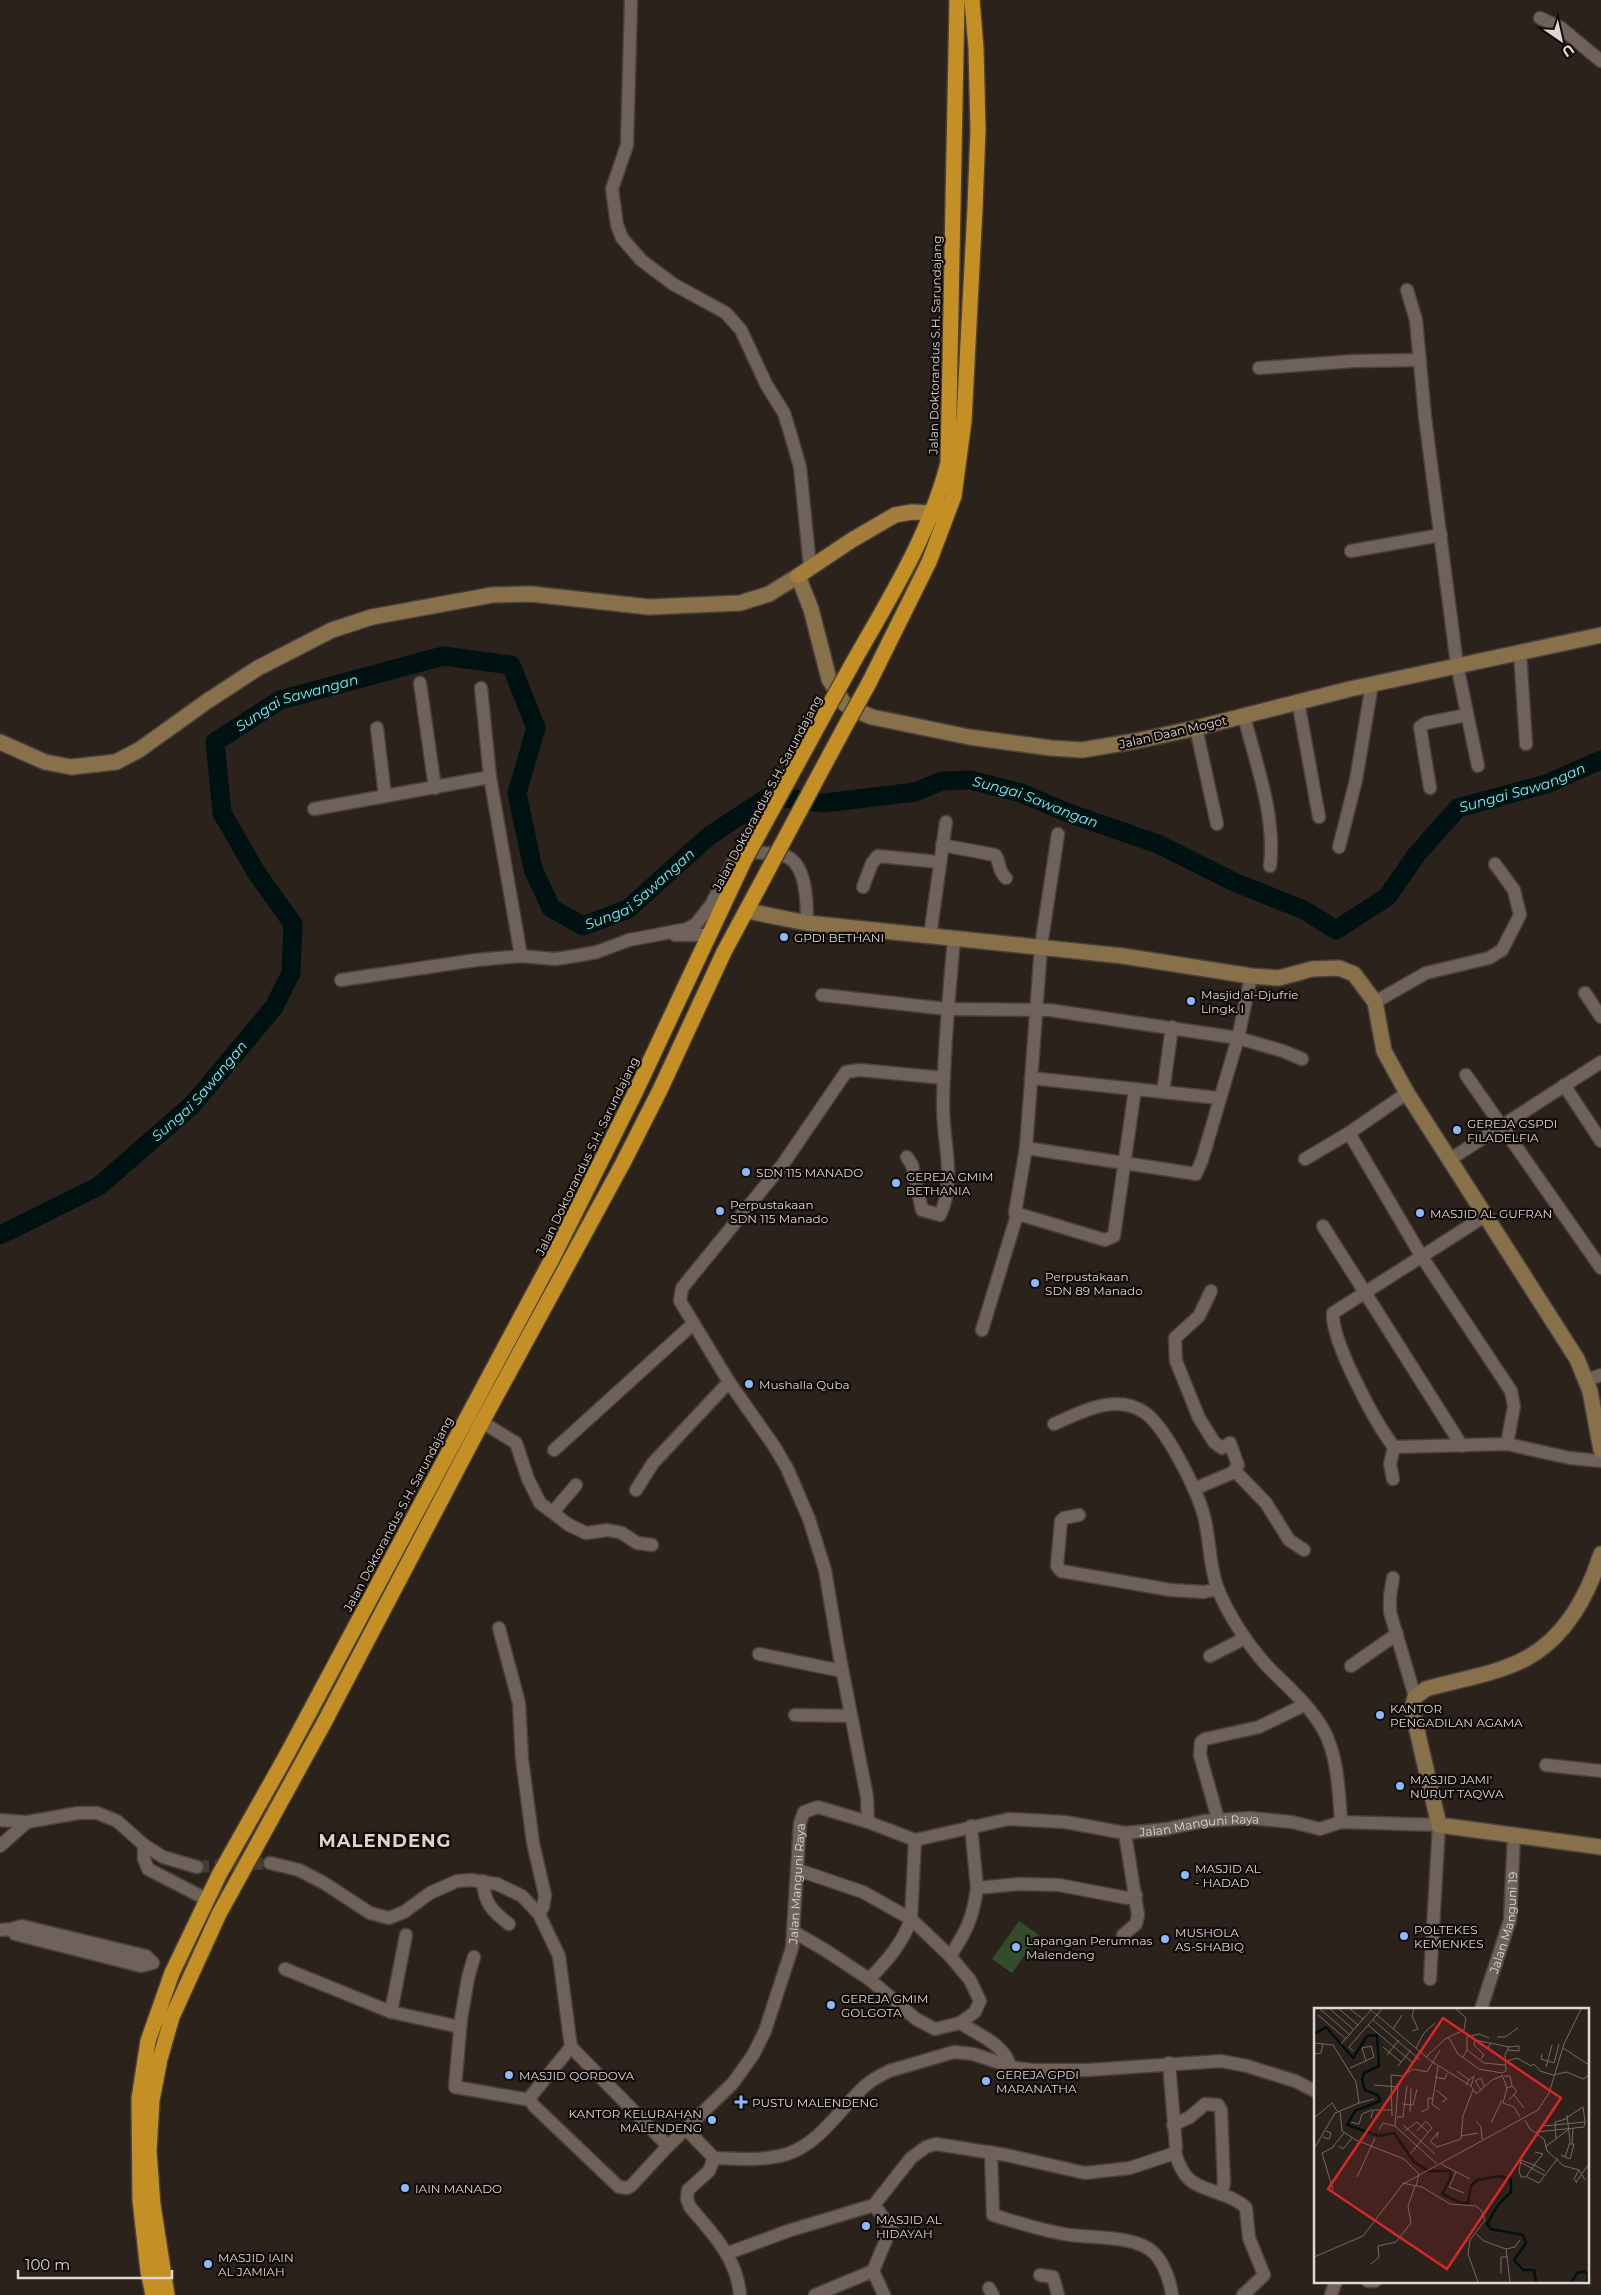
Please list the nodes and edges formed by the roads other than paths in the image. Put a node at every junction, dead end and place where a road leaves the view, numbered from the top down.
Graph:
1 (631, 0) edge
2 (957, 0) edge
3 (972, 0) edge
4 (1540, 18) dead end
5 (1601, 61) edge
6 (1407, 290) dead end
7 (1420, 360) junction
8 (1259, 368) dead end
9 (940, 516) junction
10 (1441, 535) junction
11 (1351, 551) dead end
12 (804, 572) junction
13 (769, 594) junction
14 (812, 609) junction
15 (1601, 636) edge
16 (1520, 652) junction
17 (1457, 665) junction
18 (420, 683) dead end
19 (1372, 684) junction
20 (481, 688) dead end
21 (1298, 701) junction
22 (1468, 715) junction
23 (1244, 716) junction
24 (377, 728) dead end
25 (1196, 728) junction
26 (0, 742) edge
27 (1526, 744) dead end
28 (1478, 766) dead end
29 (490, 777) junction
30 (434, 788) junction
31 (1430, 788) dead end
32 (385, 796) junction
33 (314, 809) dead end
34 (1319, 817) dead end
35 (946, 822) dead end
36 (1217, 824) dead end
37 (1058, 834) dead end
38 (942, 845) junction
39 (1339, 847) dead end
40 (939, 862) junction
41 (1495, 864) dead end
42 (1270, 866) dead end
43 (1006, 878) dead end
44 (863, 887) dead end
45 (747, 911) junction
46 (807, 923) junction
47 (710, 935) junction
48 (650, 936) junction
49 (930, 936) junction
50 (954, 939) junction
51 (1041, 946) junction
52 (521, 956) junction
53 (1251, 976) junction
54 (341, 980) dead end
55 (1585, 993) dead end
56 (822, 996) dead end
57 (1376, 1002) junction
58 (947, 1009) junction
59 (1036, 1011) junction
60 (1601, 1017) edge
61 (1172, 1027) junction
62 (1238, 1038) junction
63 (1302, 1059) dead end
64 (1601, 1062) edge
65 (1466, 1075) dead end
66 (944, 1078) junction
67 (1031, 1078) junction
68 (1564, 1085) junction
69 (1135, 1089) junction
70 (1163, 1092) junction
71 (1407, 1094) junction
72 (1219, 1098) junction
73 (1502, 1127) junction
74 (1349, 1133) junction
75 (1601, 1141) edge
76 (1026, 1148) junction
77 (907, 1157) dead end
78 (1305, 1158) dead end
79 (1449, 1160) junction
80 (1123, 1163) junction
81 (1017, 1215) junction
82 (1485, 1216) junction
83 (1323, 1226) dead end
84 (1422, 1257) junction
85 (1601, 1268) edge
86 (1211, 1291) dead end
87 (1367, 1294) junction
88 (693, 1324) junction
89 (982, 1330) dead end
90 (497, 1361) junction
91 (511, 1367) junction
92 (1594, 1377) edge
93 (729, 1382) junction
94 (482, 1422) junction
95 (1054, 1424) dead end
96 (1507, 1444) junction
97 (1462, 1446) junction
98 (1394, 1447) junction
99 (554, 1450) dead end
100 (1601, 1450) edge
101 (1601, 1461) edge
102 (1235, 1471) junction
103 (1393, 1480) dead end
104 (576, 1486) dead end
105 (1194, 1489) junction
106 (636, 1490) dead end
107 (553, 1512) junction
108 (1079, 1515) dead end
109 (652, 1546) dead end
110 (1304, 1550) dead end
111 (1601, 1554) edge
112 (1393, 1578) dead end
113 (1218, 1589) junction
114 (500, 1628) dead end
115 (1397, 1634) junction
116 (1245, 1638) junction
117 (759, 1654) dead end
118 (1210, 1656) dead end
119 (1351, 1666) dead end
120 (842, 1671) junction
121 (1414, 1697) junction
122 (1304, 1705) junction
123 (795, 1715) dead end
124 (851, 1716) junction
125 (1546, 1765) dead end
126 (1601, 1771) edge
127 (1218, 1819) junction
128 (0, 1820) edge
129 (27, 1822) junction
130 (868, 1822) junction
131 (1341, 1822) junction
132 (1439, 1825) junction
133 (971, 1826) junction
134 (1125, 1834) junction
135 (1514, 1835) junction
136 (915, 1840) junction
137 (144, 1845) junction
138 (0, 1846) edge
139 (1601, 1847) edge
140 (270, 1864) tunnel mouth
141 (197, 1867) tunnel mouth
142 (798, 1870) junction
143 (484, 1882) junction
144 (977, 1888) junction
145 (1136, 1895) junction
146 (206, 1899) junction
147 (539, 1914) junction
148 (911, 1919) junction
149 (508, 1924) dead end
150 (6, 1929) edge
151 (794, 1932) junction
152 (406, 1935) dead end
153 (1123, 1935) dead end
154 (950, 1956) junction
155 (474, 1957) dead end
156 (174, 1968) junction
157 (285, 1969) dead end
158 (869, 1979) junction
159 (1430, 1979) dead end
160 (1481, 2008) edge
161 (391, 2012) junction
162 (960, 2023) junction
163 (460, 2027) junction
164 (571, 2047) junction
165 (1169, 2063) junction
166 (1010, 2066) junction
167 (1314, 2090) edge
168 (525, 2100) junction
169 (1173, 2119) junction
170 (687, 2130) junction
171 (668, 2146) junction
172 (991, 2152) junction
173 (1175, 2152) junction
174 (714, 2158) junction
175 (1221, 2194) junction
176 (874, 2205) junction
177 (728, 2252) junction
178 (873, 2271) junction
179 (1040, 2275) dead end
180 (1336, 2282) edge
181 (1249, 2293) edge
182 (154, 2295) edge
183 (167, 2295) edge
184 (740, 2295) edge
185 (815, 2295) edge
186 (884, 2295) edge
187 (1058, 2295) edge
188 (1172, 2295) edge
189 (1331, 2295) edge

1 - 12 street
2 - 9 highway, Jalan Doktorandus S.H. Sarundajang
3 - 9 highway, Jalan Doktorandus S.H. Sarundajang
4 - 5 street
6 - 7 street
7 - 8 street
7 - 10 street
9 - 12 main road
9 - 45 highway, Jalan Doktorandus S.H. Sarundajang, bridge
9 - 47 highway, Jalan Doktorandus S.H. Sarundajang, bridge
10 - 11 street
10 - 17 street
12 - 13 main road
12 - 14 main road, Jalan Daan Mogot
13 - 14 main road
13 - 26 main road
14 - 25 main road, Jalan Daan Mogot
15 - 16 main road, Jalan Daan Mogot
16 - 17 main road, Jalan Daan Mogot
16 - 27 street
17 - 19 main road, Jalan Daan Mogot
17 - 22 street
18 - 30 street
19 - 21 main road, Jalan Daan Mogot
19 - 39 street
20 - 29 street
21 - 23 main road, Jalan Daan Mogot
21 - 34 street
22 - 28 street
22 - 31 street
23 - 25 main road, Jalan Daan Mogot
23 - 42 street
24 - 32 street
25 - 36 street
29 - 30 street
29 - 52 street
30 - 32 street
32 - 33 street
35 - 38 street
37 - 51 street
38 - 40 street
38 - 43 street
40 - 44 street
40 - 49 street
41 - 57 street
45 - 46 main road
45 - 91 highway, Jalan Doktorandus S.H. Sarundajang
46 - 48 street
46 - 49 main road
47 - 48 street
47 - 90 highway, Jalan Doktorandus S.H. Sarundajang
48 - 52 street
49 - 50 main road
50 - 51 main road
50 - 58 street
51 - 53 main road
51 - 59 street
52 - 54 street
53 - 57 main road
53 - 62 street
55 - 60 street
56 - 58 street
57 - 71 main road
58 - 59 street
58 - 66 street
59 - 61 street
59 - 67 street
61 - 62 street
61 - 70 street
62 - 63 street
62 - 72 street
64 - 68 street
65 - 73 street
66 - 77 street
66 - 88 street
67 - 69 street
67 - 76 street
68 - 73 street
68 - 75 street
69 - 70 street
69 - 80 street
70 - 72 street
71 - 74 street
71 - 79 main road
72 - 80 street
73 - 79 street
73 - 85 street
74 - 78 street
74 - 84 street
76 - 80 street
76 - 81 street
79 - 82 main road
80 - 81 street
81 - 89 street
82 - 84 street
82 - 92 main road
83 - 87 street
84 - 87 street
84 - 96 street
86 - 102 street
87 - 97 street
87 - 98 street
88 - 93 street
88 - 99 street
90 - 91 highway
90 - 146 highway, Jalan Doktorandus S.H. Sarundajang
91 - 94 highway, Jalan Doktorandus S.H. Sarundajang
92 - 100 main road
93 - 106 street
93 - 120 street
94 - 107 street
94 - 183 highway, Jalan Doktorandus S.H. Sarundajang
95 - 105 street
96 - 97 street
96 - 101 street
97 - 98 street
98 - 103 street
102 - 105 street
102 - 110 street
104 - 107 street
105 - 113 street
107 - 109 street
108 - 113 street
111 - 121 main road
112 - 115 street
113 - 116 street
114 - 147 street
115 - 119 street
115 - 121 street
116 - 118 street
116 - 122 street
117 - 120 street
120 - 124 street
121 - 132 main road
122 - 127 street
122 - 131 street
123 - 124 street
124 - 130 street
125 - 126 street
127 - 131 street, Jalan Manguni Raya
127 - 134 street, Jalan Manguni Raya
128 - 129 street
129 - 137 street
129 - 138 street
130 - 136 street, Jalan Manguni Raya
130 - 142 street, Jalan Manguni Raya
131 - 132 street, Jalan Manguni Raya
132 - 135 main road, Jalan Manguni Raya
132 - 159 street
133 - 134 street, Jalan Manguni Raya
133 - 136 street, Jalan Manguni Raya
133 - 144 street
134 - 145 street
135 - 139 main road, Jalan Manguni Raya
135 - 160 street, Jalan Manguni 19
136 - 148 street
137 - 141 street
137 - 146 street
140 - 143 street
142 - 148 street
142 - 151 street, Jalan Manguni Raya
143 - 147 street
143 - 149 street
144 - 145 street
144 - 154 street
145 - 153 street
146 - 156 highway, Jalan Doktorandus S.H. Sarundajang
147 - 164 street
148 - 154 street
148 - 158 street
150 - 156 street
151 - 158 street
151 - 170 street, Jalan Manguni Raya
152 - 161 street
154 - 162 street
155 - 163 street
156 - 182 highway, Jalan Doktorandus S.H. Sarundajang
157 - 161 street
158 - 162 street
161 - 163 street
162 - 166 street
163 - 168 street
164 - 168 street
164 - 171 street
165 - 166 street
165 - 167 street
165 - 169 street
166 - 174 street
168 - 171 street, Jalan Manguni Raya
169 - 173 street
169 - 175 street
170 - 171 street, Jalan Manguni Raya
170 - 174 street
172 - 173 street
172 - 176 street
172 - 188 street
173 - 175 street
174 - 177 street
175 - 181 street
176 - 177 street
176 - 178 street
177 - 184 street
178 - 185 street
178 - 186 street
179 - 187 street
180 - 189 street

